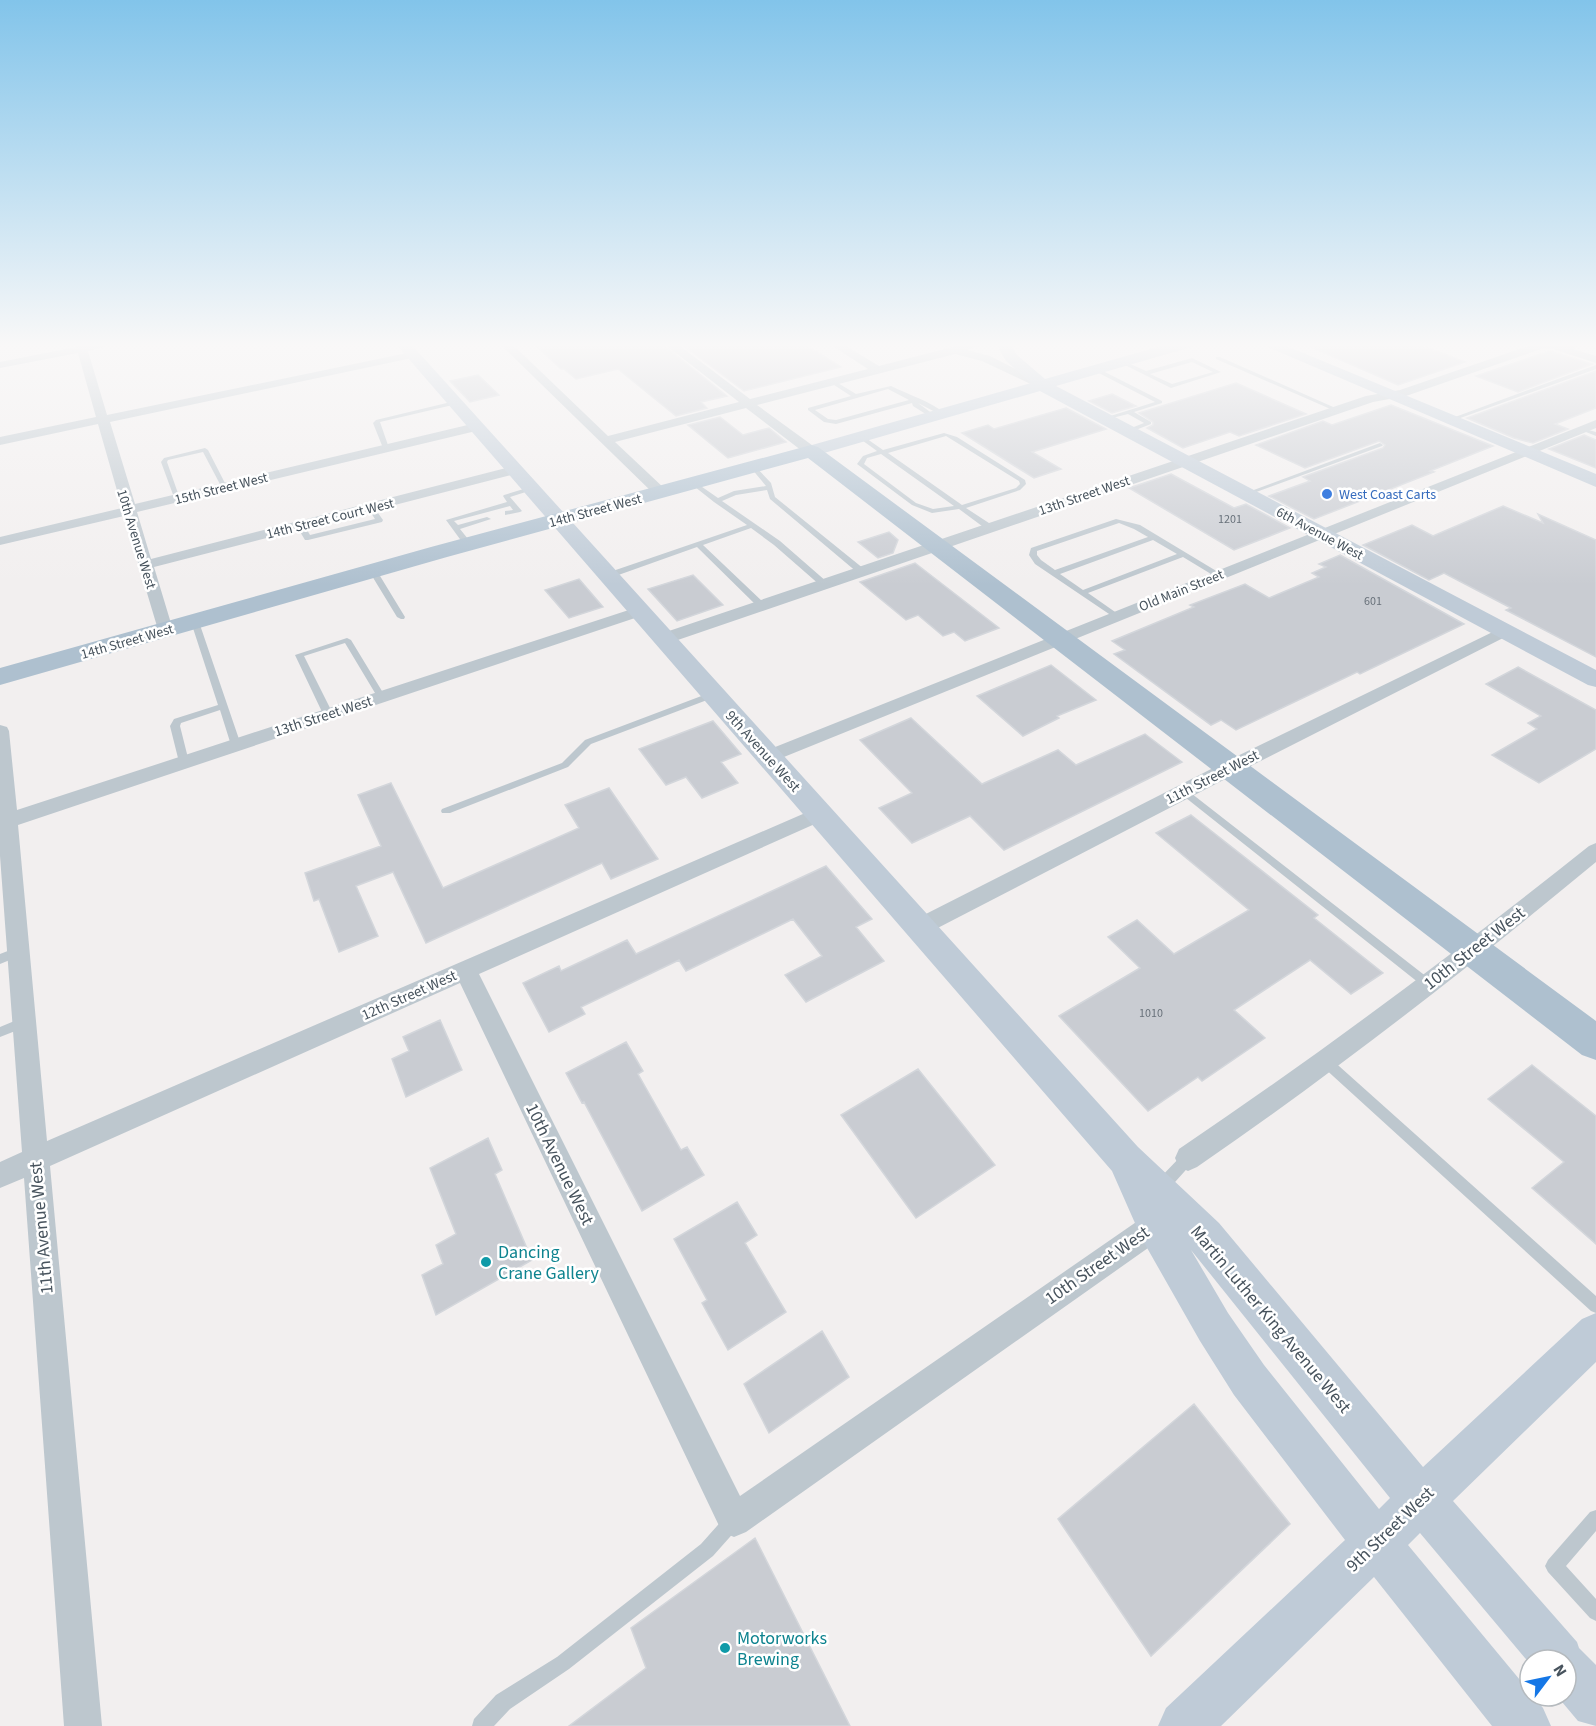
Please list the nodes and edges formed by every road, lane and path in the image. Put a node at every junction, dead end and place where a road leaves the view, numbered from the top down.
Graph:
1 (86, 424) edge
2 (105, 424) edge
3 (376, 424) edge
4 (473, 424) edge
5 (589, 424) edge
6 (672, 424) edge
7 (775, 424) edge
8 (909, 424) edge
9 (1114, 424) edge
10 (1148, 424) edge
11 (1297, 424) edge
12 (1458, 424) edge
13 (476, 427) junction
14 (1592, 429) edge
15 (1128, 431) junction
16 (861, 437) junction
17 (606, 440) junction
18 (0, 441) edge
19 (1380, 445) dead end
20 (386, 448) junction
21 (811, 452) junction
22 (882, 452) junction
23 (1526, 452) junction
24 (1185, 461) junction
25 (753, 467) junction
26 (514, 470) junction
27 (1596, 481) edge
28 (693, 483) junction
29 (224, 488) junction
30 (769, 488) junction
31 (530, 489) junction
32 (660, 492) junction
33 (1246, 494) junction
34 (177, 499) junction
35 (716, 501) junction
36 (512, 503) junction
37 (961, 507) junction
38 (128, 511) junction
39 (508, 513) dead end
40 (487, 519) dead end
41 (558, 520) junction
42 (750, 526) junction
43 (989, 527) junction
44 (1321, 534) junction
45 (462, 536) junction
46 (1154, 537) junction
47 (0, 541) edge
48 (699, 545) junction
49 (936, 545) junction
50 (1183, 554) junction
51 (145, 565) junction
52 (373, 571) junction
53 (861, 571) junction
54 (1054, 573) junction
55 (1219, 575) junction
56 (607, 576) junction
57 (824, 584) junction
58 (1081, 593) junction
59 (761, 605) junction
60 (638, 612) junction
61 (1115, 616) junction
62 (401, 617) dead end
63 (195, 622) junction
64 (165, 630) junction
65 (1505, 632) junction
66 (663, 639) junction
67 (1059, 639) junction
68 (0, 676) edge
69 (1596, 680) edge
70 (712, 695) junction
71 (381, 696) junction
72 (224, 706) junction
73 (328, 714) junction
74 (0, 731) edge
75 (236, 744) junction
76 (767, 757) junction
77 (184, 762) junction
78 (1230, 768) junction
79 (1184, 792) junction
80 (446, 812) dead end
81 (819, 814) junction
82 (7, 821) junction
83 (5, 854) edge
84 (1593, 857) edge
85 (920, 927) junction
86 (1472, 950) junction
87 (9, 955) edge
88 (465, 970) junction
89 (1428, 984) junction
90 (12, 1027) edge
91 (1596, 1043) edge
92 (1326, 1062) junction
93 (1188, 1158) joint
94 (1125, 1159) joint
95 (35, 1160) junction
96 (0, 1175) edge
97 (1156, 1208) junction
98 (1596, 1306) edge
99 (1596, 1333) edge
100 (1420, 1499) junction
101 (1596, 1518) edge
102 (734, 1520) junction
103 (1377, 1543) junction
104 (1596, 1612) edge
105 (1548, 1648) edge
106 (1578, 1682) edge
107 (1596, 1703) edge
108 (83, 1726) edge
109 (481, 1726) edge
110 (1184, 1726) edge
111 (1525, 1726) edge

1 - 18 street
2 - 38 street, 10th Avenue West
3 - 20 lane
4 - 13 main road, 9th Avenue West
5 - 17 street
6 - 17 street
7 - 21 street
8 - 16 main road, 14th Street West
9 - 15 main road, 6th Avenue West
10 - 15 lane
11 - 24 street, 13th Street West
12 - 23 main road
13 - 20 street, 15th Street West
13 - 26 main road, 9th Avenue West
14 - 23 street, Old Main Street
15 - 24 main road, 6th Avenue West
16 - 21 main road, 14th Street West
16 - 22 lane
17 - 32 street
19 - 33 lane
20 - 29 street, 15th Street West
21 - 25 main road, 14th Street West
21 - 49 main road
22 - 37 lane
22 - 37 lane
22 - 37 lane
23 - 27 main road
23 - 44 street, Old Main Street
24 - 33 main road, 6th Avenue West
24 - 43 street, 13th Street West
25 - 28 main road, 14th Street West
25 - 30 lane
26 - 31 main road, 9th Avenue West
26 - 51 street, 14th Street Court West
28 - 32 main road, 14th Street West
28 - 35 lane
29 - 34 street, 15th Street West
29 - 34 lane
30 - 35 lane
30 - 53 lane
31 - 36 lane
31 - 41 main road, 9th Avenue West
32 - 41 main road, 14th Street West
33 - 44 main road, 6th Avenue West
34 - 38 street, 15th Street West
35 - 42 lane
36 - 39 lane
36 - 45 lane
37 - 43 lane
38 - 47 street, 15th Street West
38 - 51 street, 10th Avenue West
40 - 45 lane
41 - 45 main road, 14th Street West
41 - 56 main road, 9th Avenue West
42 - 48 lane
42 - 57 lane
43 - 49 street, 13th Street West
44 - 55 street, Old Main Street
44 - 65 main road, 6th Avenue West
45 - 52 main road, 14th Street West
46 - 50 lane
46 - 54 lane
46 - 54 lane
48 - 56 lane
48 - 59 lane
49 - 53 street, 13th Street West
49 - 67 main road
50 - 55 lane
50 - 58 lane
51 - 64 street, 10th Avenue West
52 - 62 lane
52 - 63 main road, 14th Street West
53 - 57 street, 13th Street West
54 - 58 lane
55 - 61 street, Old Main Street
56 - 60 main road, 9th Avenue West
57 - 59 street, 13th Street West
58 - 61 lane
59 - 66 street, 13th Street West
60 - 66 main road, 9th Avenue West
60 - 71 street, 13th Street West
61 - 67 street, Old Main Street
63 - 64 main road, 14th Street West
63 - 72 lane
64 - 68 main road, 14th Street West
65 - 69 main road, 6th Avenue West
65 - 78 street, 11th Street West
66 - 70 main road, 9th Avenue West
67 - 76 street, Old Main Street
67 - 78 main road
70 - 76 main road, 9th Avenue West
70 - 80 lane
71 - 73 street, 13th Street West
71 - 73 lane
72 - 75 lane
72 - 77 lane
73 - 75 street, 13th Street West
74 - 82 street, 11th Avenue West
75 - 77 street, 13th Street West
76 - 81 main road, 9th Avenue West
77 - 82 street, 13th Street West
78 - 79 street, 11th Street West
78 - 86 main road
79 - 85 street, 11th Street West
79 - 89 lane
81 - 85 main road, 9th Avenue West
81 - 88 street, 12th Street West
82 - 83 street, 11th Avenue West
83 - 87 street, 11th Avenue West
84 - 86 street, 10th Street West
85 - 94 main road, 9th Avenue West
86 - 89 street, 10th Street West
86 - 91 main road
87 - 90 street, 11th Avenue West
88 - 95 street, 12th Street West
88 - 102 street, 10th Avenue West
89 - 92 street, 10th Street West
90 - 95 street, 11th Avenue West
92 - 93 street, 10th Street West
92 - 98 lane
93 - 97 lane, 10th Street West
94 - 97 main road, Martin Luther King Avenue West
95 - 96 street, 12th Street West
95 - 108 street, 11th Avenue West
97 - 100 main road, Martin Luther King Avenue West
97 - 102 street, 10th Street West
97 - 103 main road, Martin Luther King Avenue West
99 - 100 main road, 9th Street West
100 - 103 main road, 9th Street West
100 - 105 main road, Martin Luther King Avenue West
101 - 104 lane
102 - 109 lane
103 - 110 main road, 9th Street West
103 - 111 main road, Martin Luther King Avenue West
106 - 107 main road

